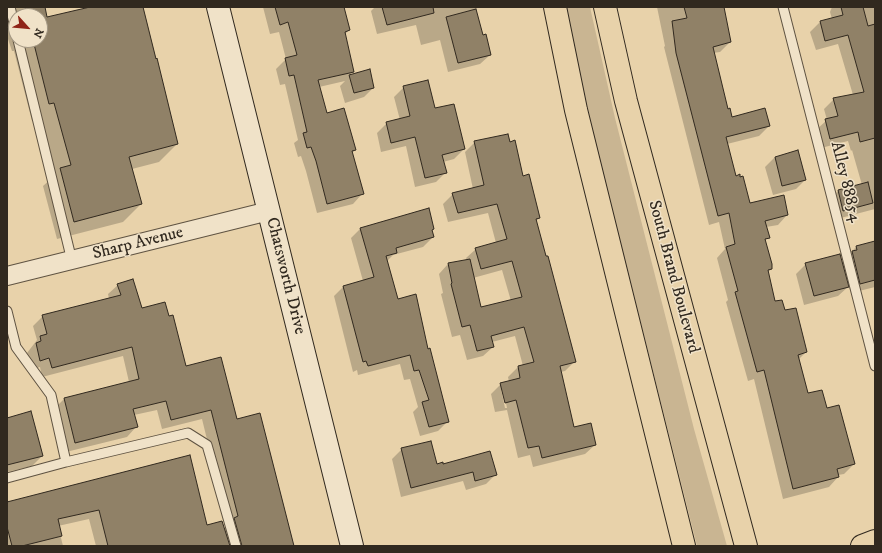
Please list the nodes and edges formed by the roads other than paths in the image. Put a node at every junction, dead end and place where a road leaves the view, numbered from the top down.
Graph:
1 (218, 7) edge
2 (556, 7) edge
3 (606, 7) edge
4 (783, 7) edge
5 (20, 48) edge
6 (269, 210) junction
7 (72, 261) junction
8 (7, 276) edge
9 (7, 311) edge
10 (875, 366) edge
11 (66, 462) junction
12 (7, 478) edge
13 (875, 541) edge
14 (236, 546) edge
15 (352, 546) edge
16 (684, 546) edge
17 (746, 546) edge
18 (862, 546) edge

1 - 6 main road, Chatsworth Drive
2 - 16 main road
3 - 17 main road, South Brand Boulevard
4 - 10 lane, Alley 88854
5 - 7 lane
6 - 7 street, Sharp Avenue
6 - 15 main road, Chatsworth Drive
7 - 8 street, Sharp Avenue
9 - 11 lane
11 - 12 lane
11 - 14 lane
13 - 18 main road

